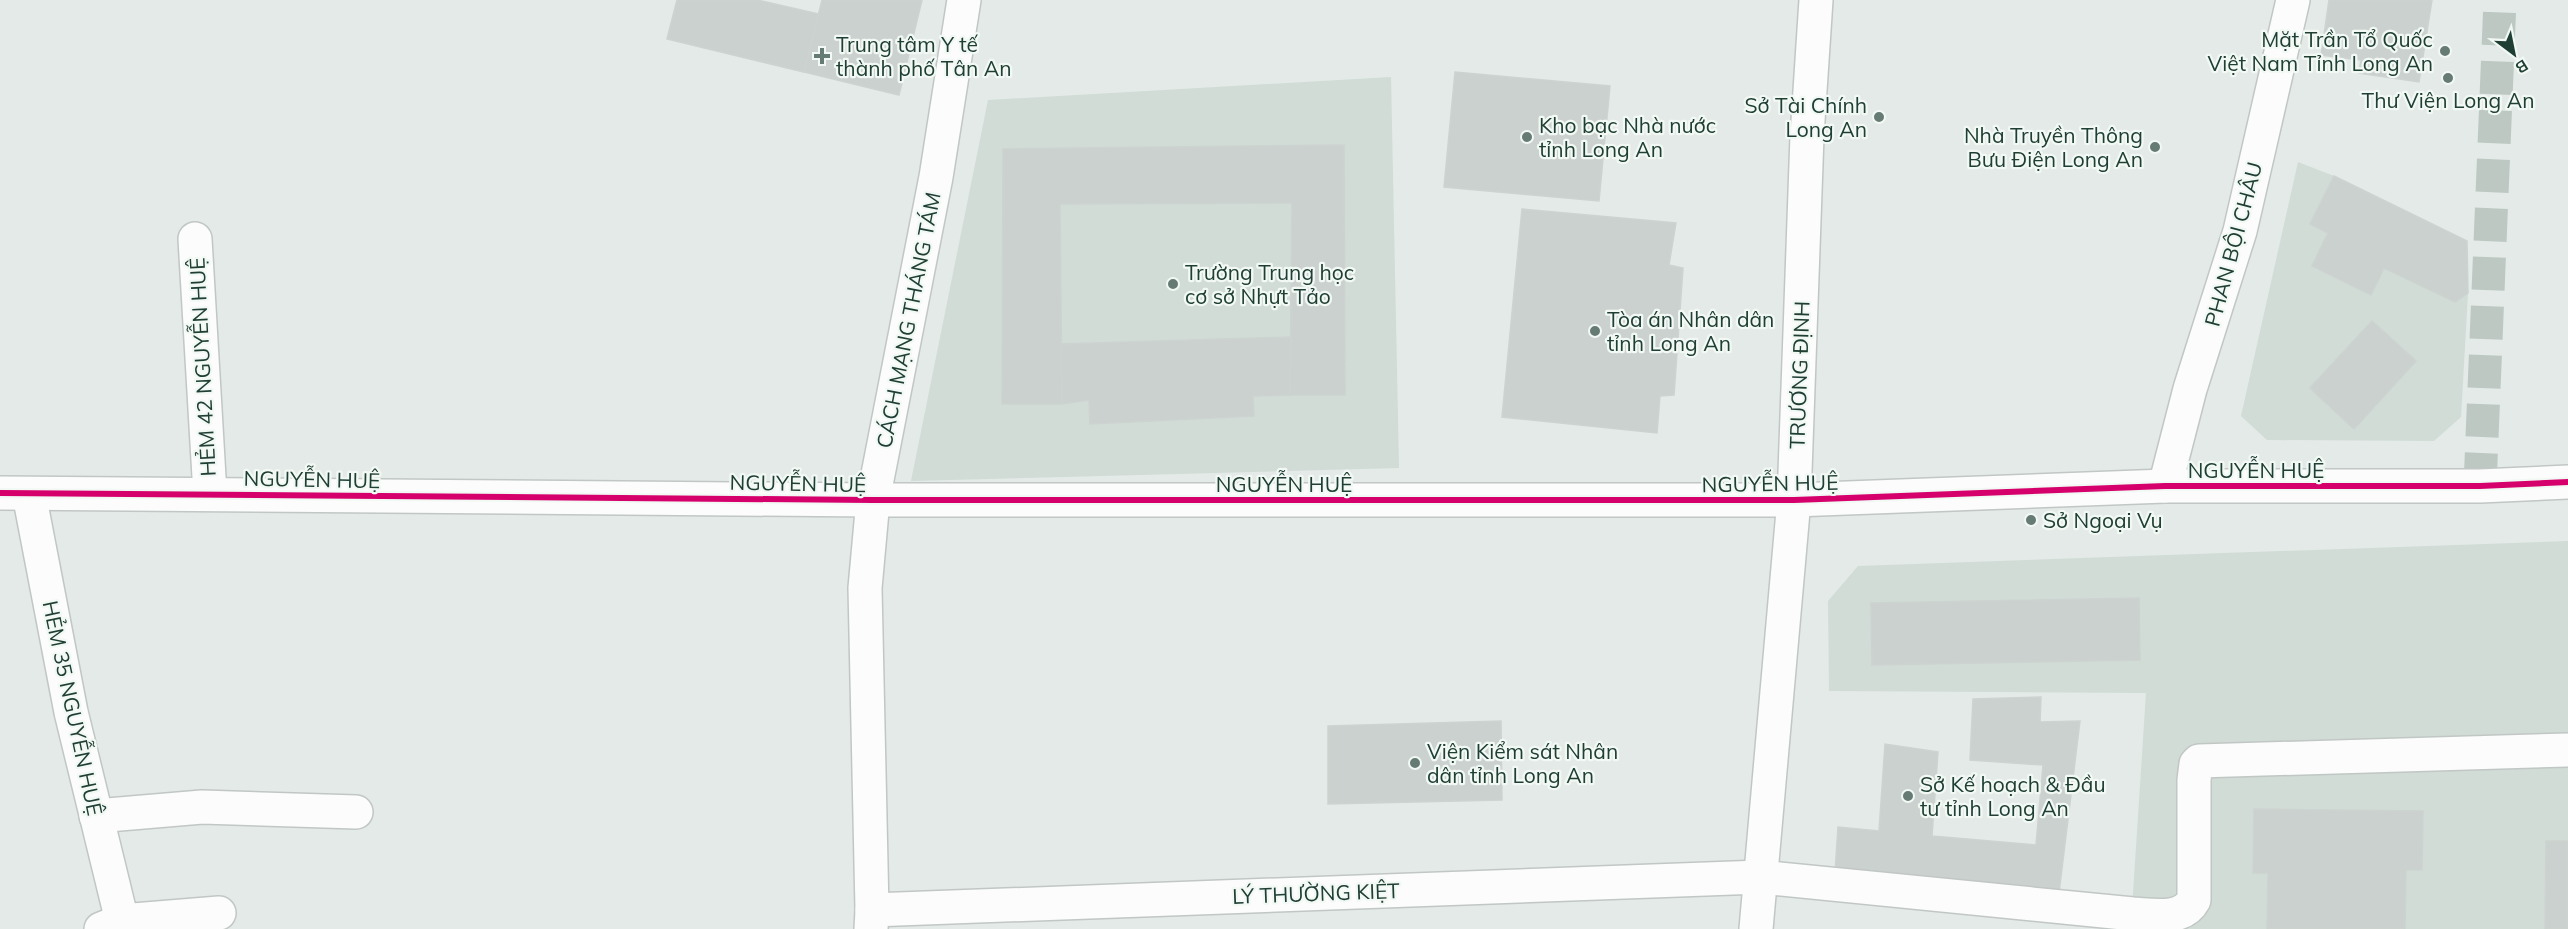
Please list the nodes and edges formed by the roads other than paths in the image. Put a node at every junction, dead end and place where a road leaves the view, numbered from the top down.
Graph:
1 (964, 0) edge
2 (1816, 0) edge
3 (2293, 0) edge
4 (195, 239) dead end
5 (2568, 482) edge
6 (2165, 486) junction
7 (14, 494) edge
8 (210, 494) junction
9 (873, 500) junction
10 (1794, 500) junction
11 (2568, 750) edge
12 (356, 812) dead end
13 (96, 816) junction
14 (1760, 877) junction
15 (219, 913) dead end
16 (871, 920) edge
17 (115, 926) edge
18 (1756, 929) edge

1 - 9 street, CÁCH MẠNG THÁNG TÁM
2 - 10 street, TRƯƠNG ĐỊNH
3 - 6 street, PHAN BỘI CHÂU
4 - 8 street, HẺM 42 NGUYỄN HUỆ
5 - 6 street, NGUYỄN HUỆ
6 - 10 street, NGUYỄN HUỆ
7 - 8 street, NGUYỄN HUỆ
7 - 13 street, HẺM 35 NGUYỄN HUỆ
8 - 9 street, NGUYỄN HUỆ
9 - 10 street, NGUYỄN HUỆ
9 - 16 street, CÁCH MẠNG THÁNG TÁM
10 - 14 street, TRƯƠNG ĐỊNH
11 - 14 street, LÝ THƯỜNG KIỆT
12 - 13 street
13 - 17 street, HẺM 35 NGUYỄN HUỆ
14 - 16 street, LÝ THƯỜNG KIỆT
14 - 18 street, TRƯƠNG ĐỊNH
15 - 17 street, HẺM 35 NGUYỄN HUỆ

